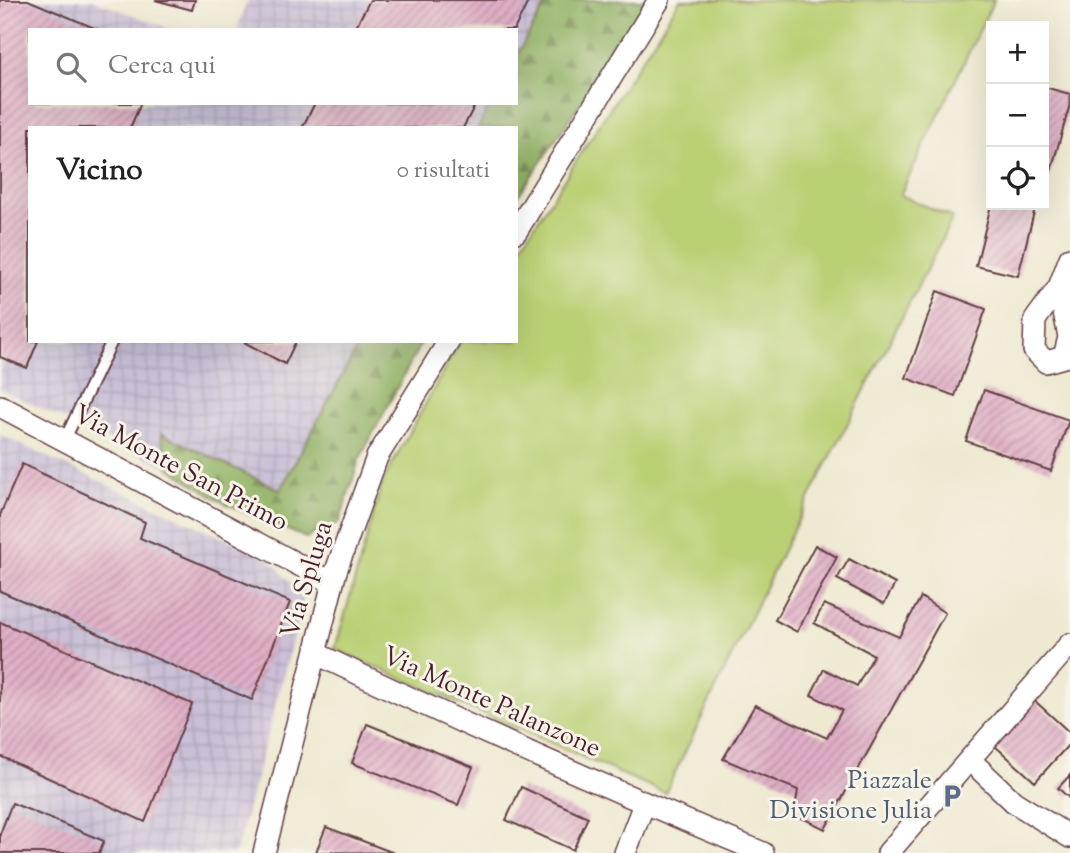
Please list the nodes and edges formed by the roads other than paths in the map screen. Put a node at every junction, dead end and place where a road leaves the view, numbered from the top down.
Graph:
1 (659, 0) edge
2 (518, 229) edge
3 (1070, 258) edge
4 (1059, 287) junction
5 (1068, 320) edge
6 (111, 343) edge
7 (448, 343) edge
8 (0, 407) edge
9 (65, 439) junction
10 (333, 583) junction
11 (1070, 644) edge
12 (315, 653) junction
13 (970, 760) junction
14 (644, 804) junction
15 (1070, 837) edge
16 (264, 853) edge
17 (625, 853) edge
18 (763, 853) edge
19 (888, 853) edge

1 - 2 street
3 - 4 street
4 - 5 street
4 - 5 street
6 - 9 lane
7 - 10 street, Via Spluga
8 - 9 street, Via Monte San Primo
9 - 10 street, Via Monte San Primo
10 - 12 street, Via Spluga
11 - 13 street
12 - 14 street, Via Monte Palanzone
12 - 16 street, Via Spluga
13 - 15 street
13 - 19 street
14 - 17 street
14 - 18 street, Via Monte Palanzone

